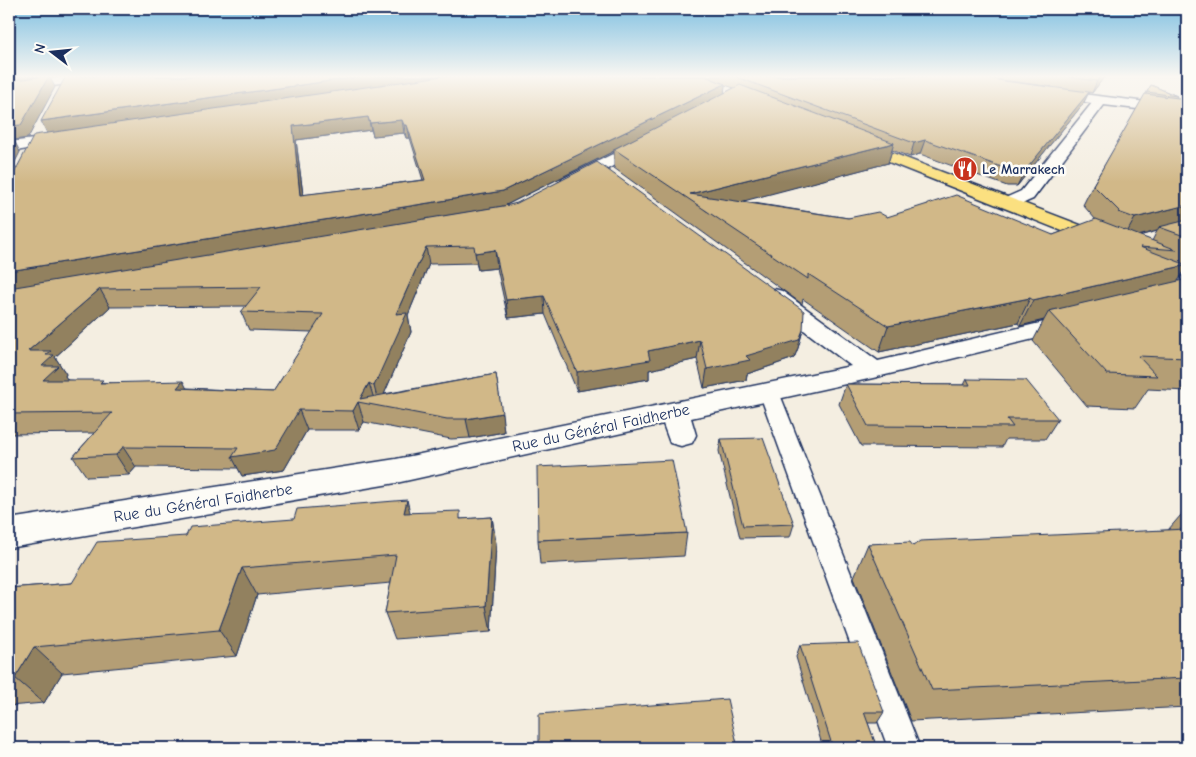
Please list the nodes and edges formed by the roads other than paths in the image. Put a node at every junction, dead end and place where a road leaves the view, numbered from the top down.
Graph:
1 (1092, 111) edge
2 (44, 126) edge
3 (84, 136) edge
4 (657, 137) edge
5 (844, 139) edge
6 (36, 143) junction
7 (9, 147) edge
8 (27, 160) edge
9 (554, 190) edge
10 (1009, 203) junction
11 (1122, 248) edge
12 (758, 285) edge
13 (1102, 316) edge
14 (873, 370) junction
15 (769, 392) junction
16 (9, 534) edge
17 (904, 748) edge

1 - 10 street
2 - 6 street
3 - 6 street
4 - 9 street
5 - 10 main road
6 - 7 street
6 - 8 street
10 - 11 main road
12 - 14 street
13 - 14 street, Rue du Général Faidherbe
14 - 15 street, Rue du Général Faidherbe
15 - 16 street, Rue du Général Faidherbe
15 - 17 lane

